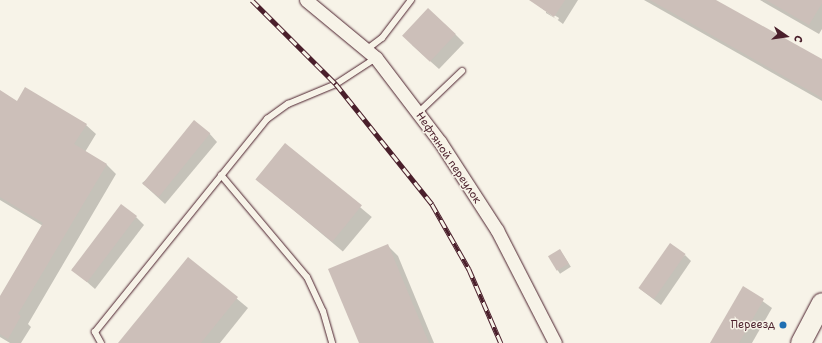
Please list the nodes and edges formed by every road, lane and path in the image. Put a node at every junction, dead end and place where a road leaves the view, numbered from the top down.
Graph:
1 (306, 0) edge
2 (411, 0) edge
3 (371, 54) junction
4 (462, 71) dead end
5 (418, 113) junction
6 (222, 175) junction
7 (822, 303) edge
8 (102, 343) edge
9 (332, 343) edge
10 (555, 343) edge
11 (801, 343) edge

1 - 3 street, Нефтяной переулок
2 - 3 lane
3 - 5 street, Нефтяной переулок
3 - 6 lane
4 - 5 lane
5 - 10 street, Нефтяной переулок
6 - 8 lane
6 - 9 lane
7 - 11 main road

